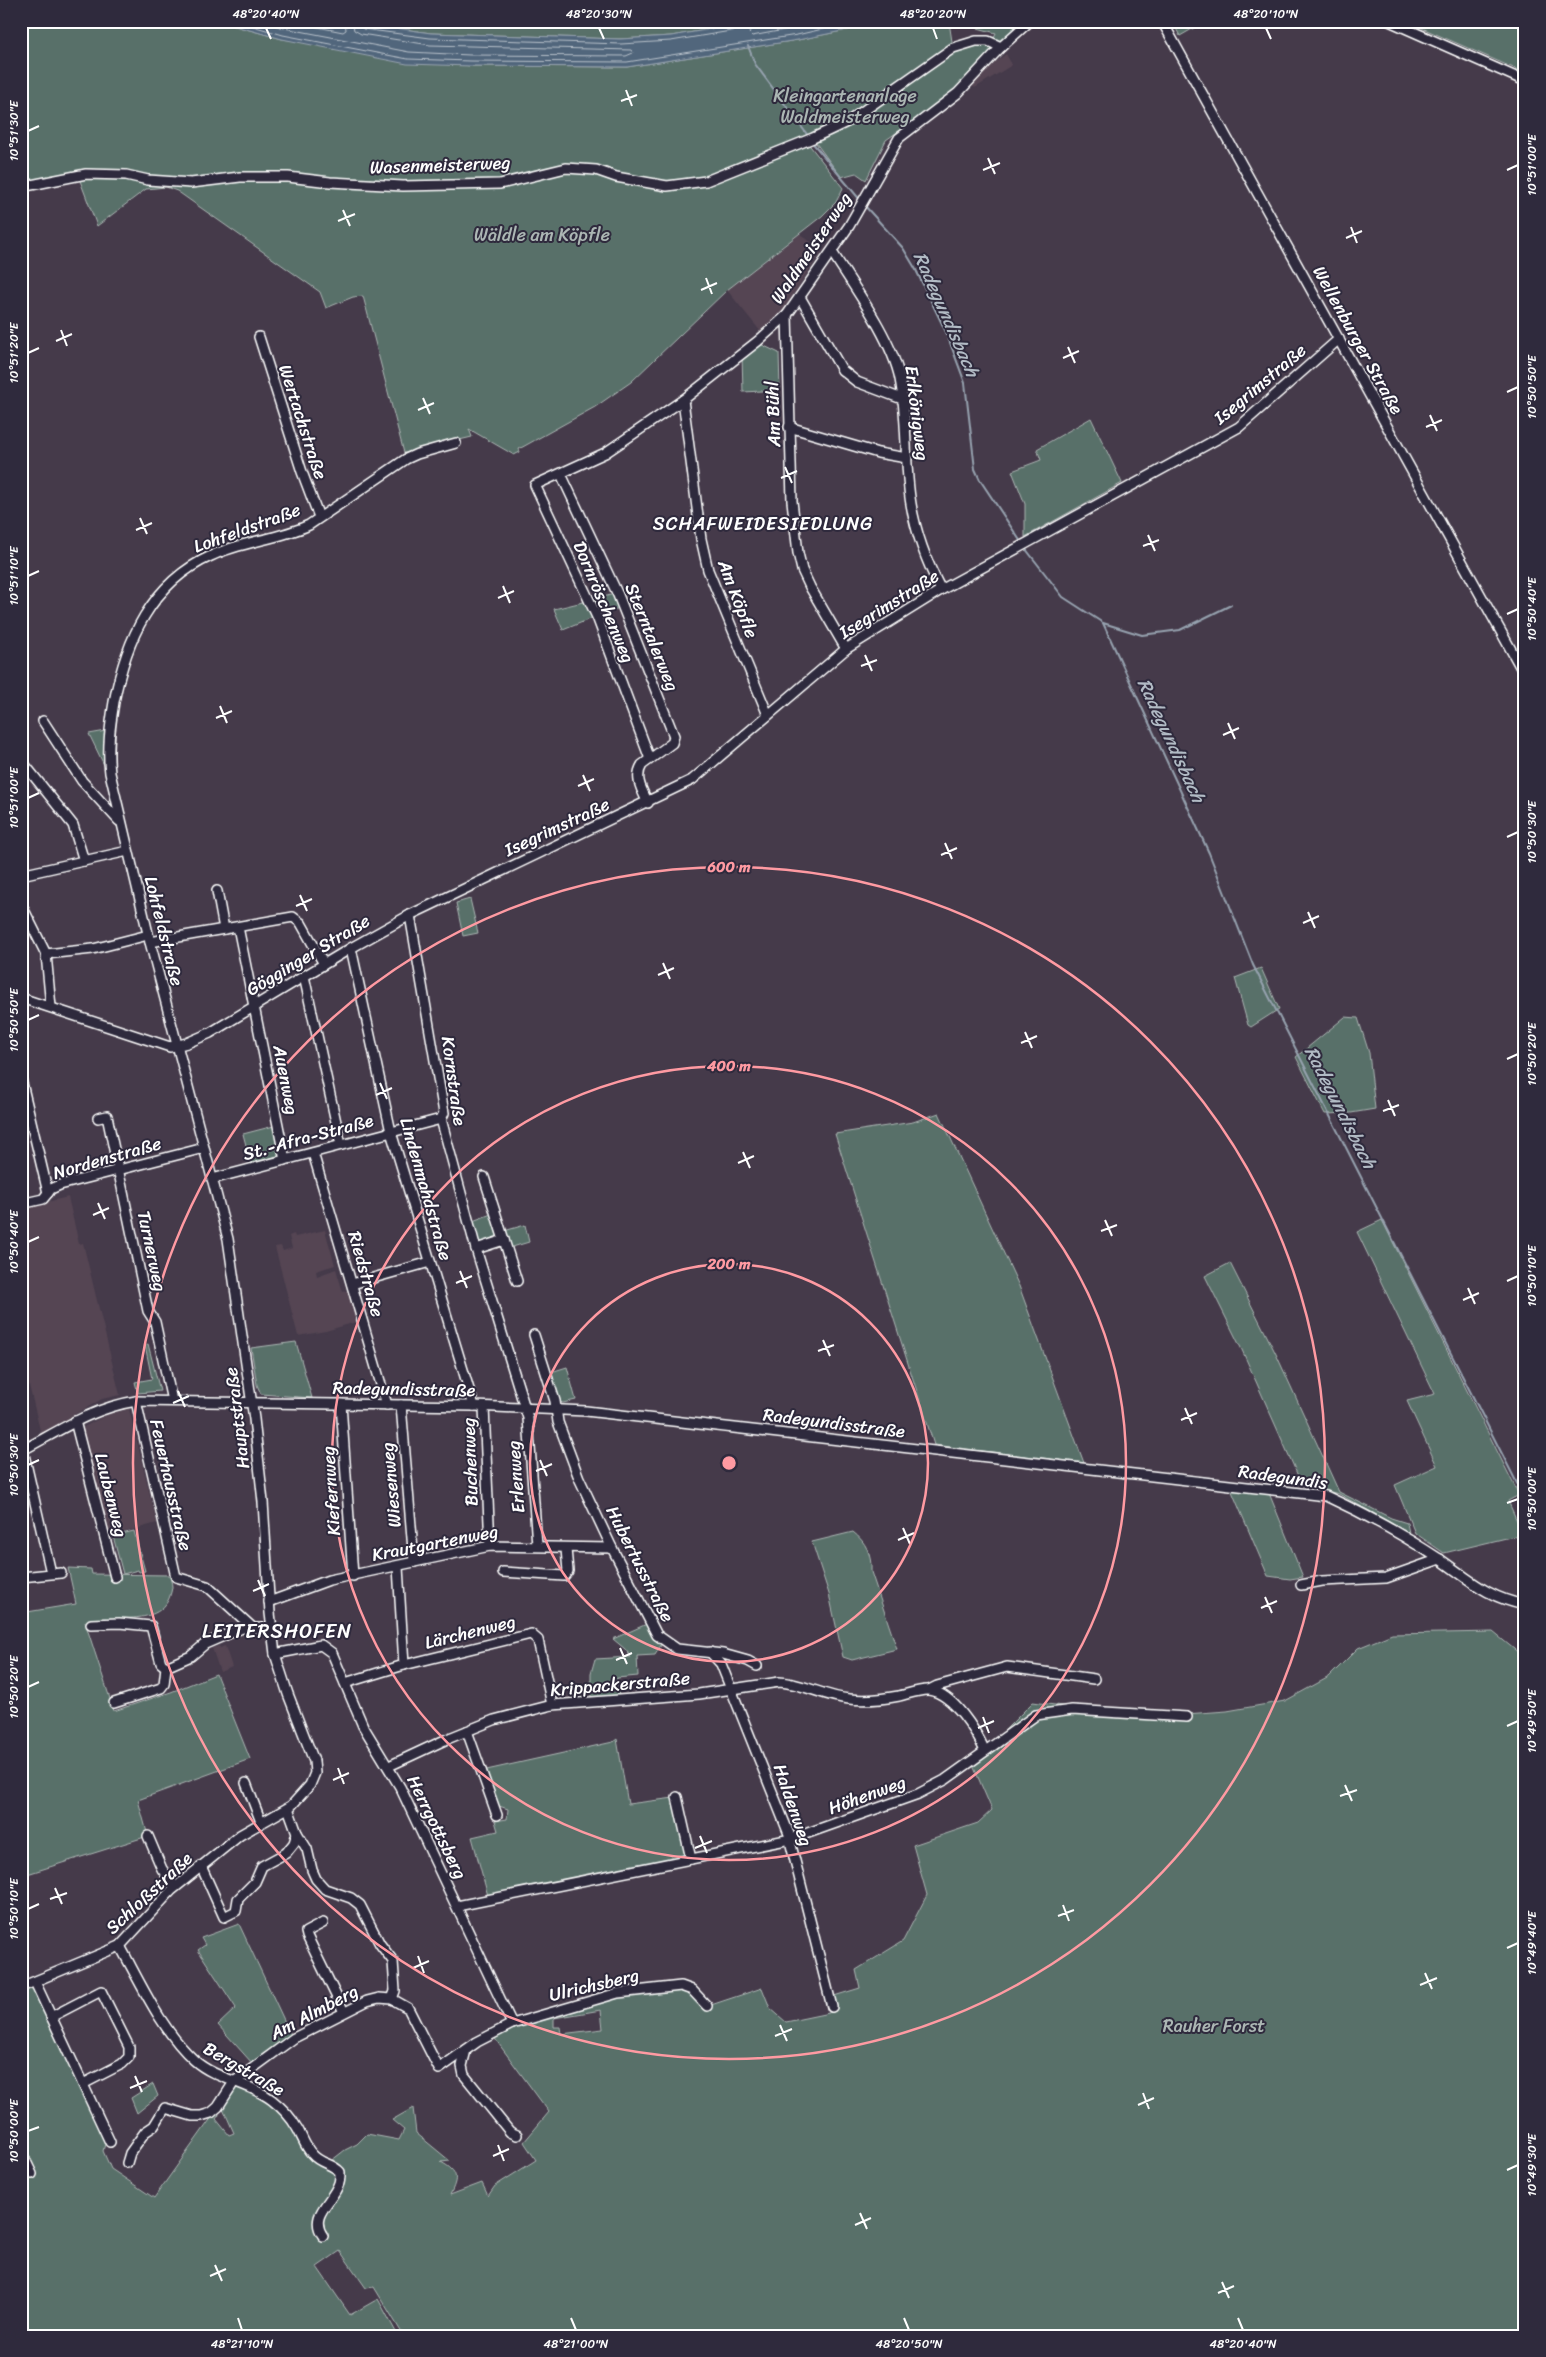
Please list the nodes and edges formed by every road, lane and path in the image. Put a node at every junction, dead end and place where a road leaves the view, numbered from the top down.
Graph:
1 (1030, 21) edge
2 (1162, 21) edge
3 (1389, 21) edge
4 (1000, 47) junction
5 (1525, 81) edge
6 (21, 187) edge
7 (832, 252) junction
8 (800, 297) junction
9 (787, 315) junction
10 (259, 337) dead end
11 (1338, 339) junction
12 (902, 399) junction
13 (683, 400) junction
14 (789, 427) junction
15 (456, 443) dead end
16 (907, 458) junction
17 (561, 474) junction
18 (319, 518) junction
19 (941, 590) junction
20 (846, 649) junction
21 (1525, 675) edge
22 (768, 715) junction
23 (43, 721) dead end
24 (650, 759) junction
25 (21, 760) edge
26 (648, 803) junction
27 (121, 823) junction
28 (128, 851) junction
29 (84, 861) junction
30 (21, 875) edge
31 (217, 891) dead end
32 (456, 892) joint
33 (21, 904) edge
34 (410, 915) junction
35 (238, 926) junction
36 (224, 928) junction
37 (149, 939) junction
38 (351, 948) junction
39 (46, 954) junction
40 (324, 964) junction
41 (304, 976) junction
42 (21, 998) edge
43 (254, 1006) junction
44 (51, 1008) junction
45 (177, 1046) junction
46 (21, 1079) edge
47 (98, 1118) dead end
48 (441, 1120) junction
49 (391, 1132) junction
50 (341, 1145) junction
51 (204, 1148) junction
52 (313, 1152) junction
53 (285, 1160) junction
54 (119, 1170) junction
55 (484, 1177) dead end
56 (212, 1179) junction
57 (48, 1193) junction
58 (21, 1204) edge
59 (504, 1240) junction
60 (476, 1248) junction
61 (430, 1262) junction
62 (517, 1282) dead end
63 (352, 1284) junction
64 (534, 1335) dead end
65 (136, 1401) junction
66 (172, 1401) junction
67 (252, 1402) junction
68 (341, 1404) junction
69 (387, 1405) junction
70 (401, 1405) junction
71 (474, 1406) junction
72 (484, 1407) junction
73 (524, 1408) junction
74 (556, 1409) junction
75 (75, 1421) junction
76 (22, 1451) edge
77 (1107, 1473) joint
78 (537, 1545) junction
79 (490, 1546) junction
80 (566, 1548) junction
81 (612, 1548) junction
82 (1440, 1559) junction
83 (414, 1562) junction
84 (398, 1567) junction
85 (502, 1572) dead end
86 (51, 1573) junction
87 (61, 1573) dead end
88 (353, 1576) junction
89 (21, 1577) edge
90 (115, 1577) dead end
91 (1301, 1585) dead end
92 (269, 1602) junction
93 (1525, 1605) edge
94 (91, 1624) dead end
95 (253, 1628) junction
96 (271, 1628) junction
97 (710, 1652) junction
98 (275, 1654) junction
99 (404, 1665) junction
100 (757, 1666) dead end
101 (166, 1667) junction
102 (1094, 1679) dead end
103 (345, 1683) junction
104 (731, 1690) junction
105 (929, 1690) junction
106 (114, 1703) dead end
107 (552, 1705) junction
108 (1187, 1717) dead end
109 (467, 1731) junction
110 (985, 1751) junction
111 (389, 1766) junction
112 (246, 1783) dead end
113 (310, 1785) joint
114 (677, 1796) dead end
115 (288, 1808) junction
116 (497, 1815) dead end
117 (261, 1822) junction
118 (297, 1833) junction
119 (148, 1836) dead end
120 (791, 1839) junction
121 (691, 1858) junction
122 (201, 1866) junction
123 (176, 1888) junction
124 (457, 1906) junction
125 (323, 1923) dead end
126 (120, 1946) junction
127 (34, 1982) junction
128 (21, 1987) edge
129 (392, 1999) junction
130 (707, 2006) dead end
131 (832, 2006) dead end
132 (344, 2012) junction
133 (51, 2017) junction
134 (512, 2024) junction
135 (466, 2050) junction
136 (234, 2082) junction
137 (83, 2084) junction
138 (517, 2135) dead end
139 (110, 2142) dead end
140 (21, 2151) edge
141 (127, 2163) dead end
142 (30, 2173) dead end
143 (323, 2236) dead end

1 - 4 street, Waldmeisterweg
2 - 11 street, Wellenburger Straße
3 - 5 street
4 - 6 street, Wasenmeisterweg
4 - 7 street, Waldmeisterweg
7 - 8 street, Waldmeisterweg
7 - 12 street, Erlkönigweg
8 - 9 street, Waldmeisterweg
8 - 12 street
9 - 13 street, Waldmeisterweg
9 - 14 street, Am Bühl
10 - 18 street, Wertachstraße
11 - 19 street, Isegrimstraße
11 - 21 street, Wellenburger Straße
12 - 16 street, Erlkönigweg
13 - 17 street, Waldmeisterweg
13 - 22 street, Am Köpfle
14 - 16 street
14 - 20 street, Am Bühl
15 - 18 street, Lohfeldstraße
16 - 19 street, Erlkönigweg
17 - 24 street, Sterntalerweg
17 - 24 street, Dornröschenweg
18 - 27 street, Lohfeldstraße
19 - 20 street, Isegrimstraße
20 - 22 street, Isegrimstraße
22 - 26 street, Isegrimstraße
23 - 27 street, Lohfeldstraße
24 - 26 street, Sterntalerweg
25 - 29 street
26 - 32 street, Isegrimstraße
27 - 28 street, Lohfeldstraße
28 - 29 street
28 - 37 street, Lohfeldstraße
29 - 30 street
31 - 36 street
32 - 34 street, Gögginger Straße
33 - 39 street
34 - 38 street, Gögginger Straße
34 - 48 street, Kornstraße
35 - 36 street
35 - 40 street
35 - 43 street, Auenweg
36 - 37 street
37 - 39 street
37 - 45 street, Lohfeldstraße
38 - 40 street, Gögginger Straße
38 - 49 street, Lindenmahdstraße
39 - 44 street
40 - 41 street, Gögginger Straße
41 - 43 street, Gögginger Straße
41 - 50 street
42 - 44 street
43 - 45 street, Gögginger Straße
43 - 53 street, Auenweg
44 - 45 street
45 - 51 street, Hauptstraße
46 - 57 street
47 - 54 street, Turnerweg
48 - 49 street, St.-Afra-Straße
48 - 60 street, Kornstraße
49 - 50 street, St.-Afra-Straße
49 - 61 street, Lindenmahdstraße
50 - 52 street, St.-Afra-Straße
51 - 54 street, Nordenstraße
51 - 56 street, Hauptstraße
52 - 53 street, St.-Afra-Straße
52 - 63 street, Riedstraße
53 - 56 street, St.-Afra-Straße
54 - 57 street, Nordenstraße
54 - 66 street, Turnerweg
55 - 59 street
56 - 67 street, Hauptstraße
57 - 58 street, Nordenstraße
59 - 60 street
59 - 62 street
60 - 73 street, Kornstraße
61 - 63 street
61 - 71 street, Lindenmahdstraße
63 - 69 street, Riedstraße
64 - 74 street
65 - 66 street, Radegundisstraße
65 - 75 street, Radegundisstraße
65 - 95 street, Feuerhausstraße
66 - 67 street, Radegundisstraße
67 - 68 street, Radegundisstraße
67 - 92 street, Hauptstraße
68 - 69 street, Radegundisstraße
68 - 88 street, Kiefernweg
69 - 70 street, Radegundisstraße
70 - 71 street, Radegundisstraße
70 - 83 street, Wiesenweg
71 - 72 street, Radegundisstraße
72 - 73 street, Radegundisstraße
72 - 79 street, Buchenweg
73 - 74 street, Radegundisstraße
73 - 78 street, Erlenweg
74 - 77 street, Radegundisstraße
74 - 81 street, Hubertusstraße
75 - 76 street, Radegundisstraße
75 - 90 street, Laubenweg
76 - 86 street
77 - 82 street, Radegundis
78 - 79 street, Krautgartenweg
78 - 80 street, Krautgartenweg
79 - 83 street, Krautgartenweg
80 - 81 street, Krautgartenweg
80 - 85 street
81 - 97 street, Hubertusstraße
82 - 91 street
82 - 93 street, Radegundis
83 - 84 street, Krautgartenweg
84 - 88 street, Krautgartenweg
84 - 99 street
86 - 87 street
86 - 89 street
88 - 92 street, Krautgartenweg
92 - 96 street, Hauptstraße
94 - 101 street
95 - 96 street
95 - 101 street
96 - 98 street, Hauptstraße
97 - 100 street, Hubertusstraße
97 - 104 street, Haldenweg
98 - 103 street, Herrgottsberg
98 - 113 street, Hauptstraße
99 - 103 street, Lärchenweg
99 - 107 street, Lärchenweg
101 - 106 street
102 - 105 street
103 - 111 street, Herrgottsberg
104 - 105 street, Krippackerstraße
104 - 107 street, Krippackerstraße
104 - 120 street, Haldenweg
105 - 110 street
107 - 109 street, Krippackerstraße
108 - 110 street, Höhenweg
109 - 111 street, Krippackerstraße
109 - 116 street
110 - 120 street, Höhenweg
111 - 124 street, Herrgottsberg
112 - 117 street
113 - 115 street, Schloßstraße
114 - 121 street
115 - 117 street, Schloßstraße
115 - 118 street
117 - 122 street, Schloßstraße
118 - 122 street
118 - 129 street
119 - 123 street
120 - 121 street, Höhenweg
120 - 131 street, Haldenweg
121 - 124 street, Höhenweg
122 - 123 street, Schloßstraße
123 - 126 street, Schloßstraße
124 - 134 street, Herrgottsberg
125 - 132 street
126 - 127 street, Schloßstraße
126 - 136 street, Bergstraße
127 - 128 street, Schloßstraße
127 - 133 street
129 - 132 street, Am Almberg
129 - 135 street
130 - 134 street, Ulrichsberg
132 - 136 street, Am Almberg
133 - 137 street
133 - 137 street
134 - 135 street
135 - 138 street
136 - 141 street
136 - 143 street, Bergstraße
137 - 139 street
140 - 142 street

